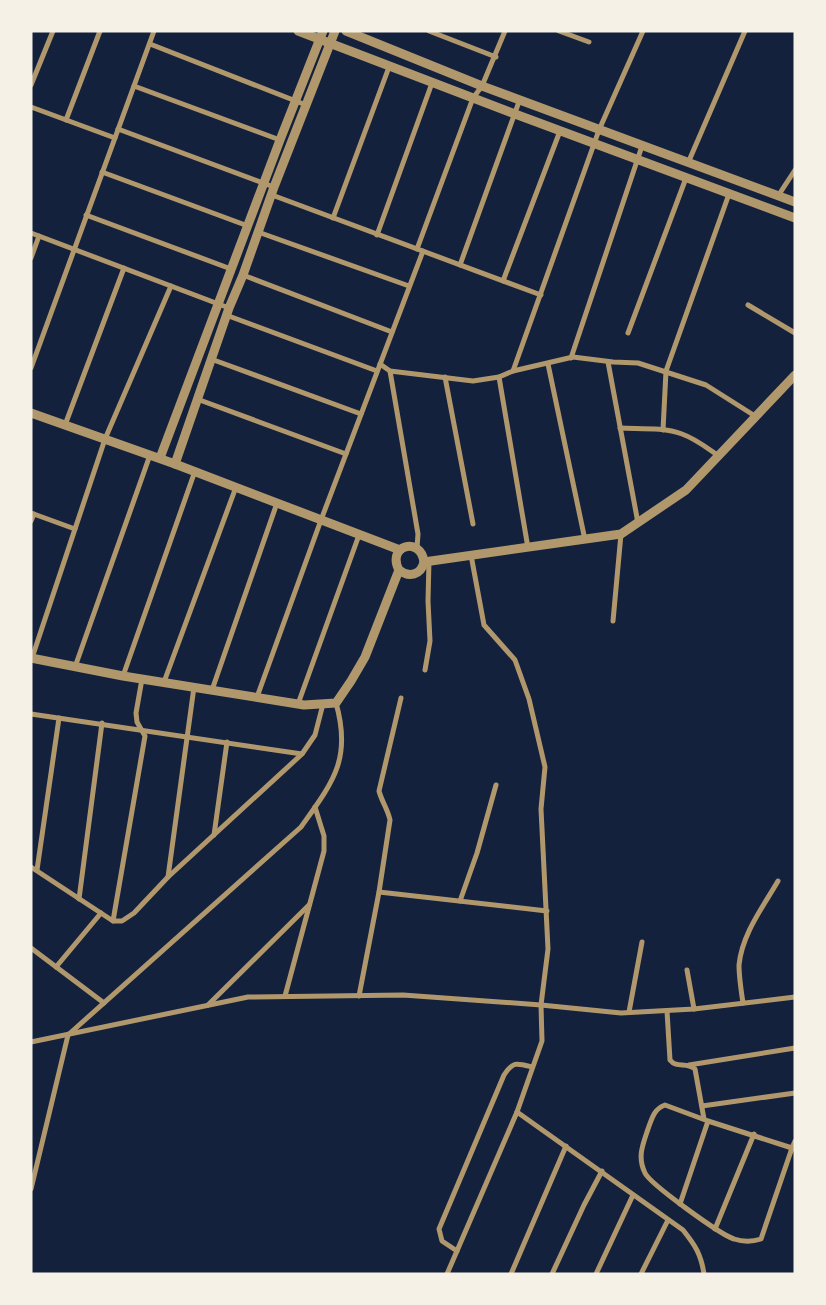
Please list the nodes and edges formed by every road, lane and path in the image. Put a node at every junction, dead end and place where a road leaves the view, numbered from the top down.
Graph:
1 (53, 31) edge
2 (100, 31) edge
3 (154, 31) edge
4 (298, 31) edge
5 (335, 31) edge
6 (346, 31) edge
7 (429, 31) edge
8 (505, 31) edge
9 (559, 31) edge
10 (643, 31) edge
11 (745, 31) edge
12 (321, 35) edge
13 (589, 42) dead end
14 (150, 44) junction
15 (330, 44) junction
16 (496, 57) junction
17 (389, 67) junction
18 (432, 83) junction
19 (31, 85) edge
20 (134, 86) junction
21 (482, 86) junction
22 (473, 98) junction
23 (520, 99) junction
24 (296, 101) junction
25 (306, 105) junction
26 (31, 107) edge
27 (515, 114) junction
28 (66, 120) junction
29 (118, 129) junction
30 (599, 130) junction
31 (560, 131) junction
32 (115, 138) junction
33 (280, 140) junction
34 (594, 144) junction
35 (642, 146) junction
36 (637, 160) junction
37 (688, 164) junction
38 (795, 170) edge
39 (102, 172) junction
40 (686, 178) junction
41 (264, 182) junction
42 (273, 191) junction
43 (729, 194) junction
44 (778, 196) junction
45 (795, 202) edge
46 (86, 215) junction
47 (334, 218) junction
48 (795, 218) edge
49 (248, 226) junction
50 (258, 232) junction
51 (31, 233) edge
52 (376, 235) junction
53 (39, 236) junction
54 (74, 249) junction
55 (420, 250) junction
56 (31, 258) edge
57 (460, 265) junction
58 (124, 268) junction
59 (231, 269) junction
60 (243, 275) junction
61 (503, 281) junction
62 (170, 286) junction
63 (409, 286) junction
64 (541, 295) junction
65 (218, 303) junction
66 (748, 305) dead end
67 (227, 312) junction
68 (392, 332) junction
69 (628, 333) dead end
70 (795, 333) edge
71 (211, 358) junction
72 (571, 358) junction
73 (608, 362) junction
74 (380, 364) junction
75 (548, 364) junction
76 (31, 368) edge
77 (378, 371) junction
78 (390, 371) junction
79 (666, 371) junction
80 (513, 372) junction
81 (795, 375) edge
82 (499, 376) junction
83 (445, 377) junction
84 (197, 399) junction
85 (31, 413) edge
86 (361, 414) junction
87 (755, 416) junction
88 (65, 425) junction
89 (620, 428) junction
90 (663, 430) junction
91 (105, 439) junction
92 (346, 454) junction
93 (150, 455) junction
94 (719, 456) junction
95 (160, 458) junction
96 (175, 464) junction
97 (195, 471) junction
98 (236, 488) junction
99 (277, 503) junction
100 (33, 513) edge
101 (321, 520) junction
102 (31, 521) edge
103 (473, 524) dead end
104 (638, 524) junction
105 (75, 528) junction
106 (358, 534) junction
107 (621, 534) junction
108 (585, 540) junction
109 (417, 548) junction
110 (528, 548) junction
111 (400, 550) junction
112 (471, 555) junction
113 (427, 561) junction
114 (399, 570) junction
115 (613, 621) dead end
116 (31, 658) edge
117 (75, 666) junction
118 (425, 670) dead end
119 (123, 676) junction
120 (142, 679) junction
121 (164, 682) junction
122 (194, 687) junction
123 (212, 690) junction
124 (257, 697) junction
125 (401, 698) dead end
126 (336, 702) junction
127 (298, 704) junction
128 (323, 704) junction
129 (31, 714) edge
130 (60, 718) junction
131 (102, 723) junction
132 (142, 729) junction
133 (188, 736) junction
134 (227, 742) junction
135 (302, 754) junction
136 (496, 785) dead end
137 (315, 807) junction
138 (214, 835) junction
139 (31, 866) edge
140 (37, 870) junction
141 (168, 877) junction
142 (778, 881) dead end
143 (379, 892) junction
144 (79, 898) junction
145 (460, 901) junction
146 (310, 904) junction
147 (547, 911) junction
148 (102, 913) junction
149 (113, 921) junction
150 (642, 942) dead end
151 (31, 948) edge
152 (56, 967) junction
153 (686, 970) dead end
154 (285, 996) junction
155 (359, 996) junction
156 (795, 997) edge
157 (104, 1003) junction
158 (743, 1003) junction
159 (208, 1005) junction
160 (541, 1005) junction
161 (694, 1009) junction
162 (667, 1011) junction
163 (629, 1012) junction
164 (68, 1035) junction
165 (31, 1042) edge
166 (795, 1048) edge
167 (689, 1065) junction
168 (532, 1067) junction
169 (795, 1093) edge
170 (702, 1106) junction
171 (517, 1112) junction
172 (706, 1120) junction
173 (754, 1134) junction
174 (795, 1140) edge
175 (566, 1146) junction
176 (794, 1148) edge
177 (602, 1171) junction
178 (31, 1189) edge
179 (633, 1194) junction
180 (680, 1204) junction
181 (668, 1220) junction
182 (715, 1228) junction
183 (457, 1251) junction
184 (447, 1274) edge
185 (510, 1274) edge
186 (552, 1274) edge
187 (596, 1274) edge
188 (641, 1274) edge
189 (704, 1274) edge

1 - 19 street
2 - 28 street
3 - 14 street
4 - 12 street
5 - 15 street
6 - 21 street
7 - 16 street
8 - 16 street
9 - 13 street
10 - 30 street
11 - 37 street
12 - 15 street
12 - 24 street
14 - 20 street
14 - 24 street
15 - 17 street
15 - 25 street
16 - 21 street
17 - 18 street
17 - 47 street
18 - 22 street
18 - 52 street
20 - 29 street
20 - 33 street
21 - 22 street
21 - 23 street
22 - 27 street
22 - 55 street
23 - 27 street
23 - 30 street
24 - 25 street
24 - 33 street
25 - 42 street
26 - 28 street
27 - 31 street
27 - 57 street
28 - 32 street
29 - 32 street
29 - 41 street
30 - 34 street
30 - 35 street
31 - 34 street
31 - 61 street
32 - 39 street
33 - 41 street
34 - 36 street
34 - 64 street
35 - 36 street
35 - 37 street
36 - 40 street
36 - 72 street
37 - 44 street
38 - 44 street
39 - 46 street
39 - 49 street
40 - 43 street
40 - 69 street
41 - 42 street
41 - 49 street
42 - 47 street
42 - 50 street
43 - 48 street
43 - 79 street
44 - 45 street
46 - 54 street
46 - 59 street
47 - 52 street
49 - 59 street
50 - 60 street
50 - 63 street
51 - 53 street
52 - 55 street
53 - 54 street
53 - 56 street
54 - 58 street
54 - 76 street
55 - 57 street
55 - 63 street
57 - 61 street
58 - 62 street
58 - 88 street
59 - 65 street
60 - 67 street
60 - 68 street
61 - 64 street
62 - 65 street
62 - 91 street
63 - 68 street
64 - 80 street
65 - 67 street
65 - 95 street
66 - 70 street
67 - 71 street
67 - 77 street
68 - 74 street
71 - 84 street
71 - 86 street
72 - 73 street
72 - 75 street
73 - 79 street
73 - 89 street
74 - 77 street
74 - 78 street
75 - 80 street
75 - 108 street
77 - 86 street
78 - 83 street
78 - 109 street
79 - 87 street
79 - 90 street
80 - 82 street
81 - 87 street
82 - 83 street
82 - 110 street
83 - 103 street
84 - 92 street
84 - 96 street
85 - 88 street
86 - 92 street
87 - 94 street
88 - 91 street
89 - 90 street
89 - 104 street
90 - 94 street
91 - 93 street
91 - 105 street
92 - 101 street
93 - 95 street
93 - 117 street
94 - 104 street
95 - 96 street
96 - 97 street
97 - 98 street
97 - 119 street
98 - 99 street
98 - 121 street
99 - 101 street
99 - 123 street
100 - 102 street
100 - 105 street
101 - 106 street
101 - 124 street
104 - 107 street
105 - 116 street
106 - 111 street
106 - 127 street
107 - 108 street
107 - 115 street
108 - 110 street
109 - 111 street
109 - 113 street
110 - 112 street
111 - 114 street
112 - 113 street
112 - 147 street
113 - 114 street
113 - 118 street
114 - 126 street
116 - 117 street
117 - 119 street
119 - 120 street
120 - 121 street
120 - 132 street
121 - 122 street
122 - 123 street
122 - 133 street
123 - 124 street
124 - 127 street
125 - 143 street
126 - 128 street
126 - 137 street
127 - 128 street
128 - 135 street
129 - 130 street
130 - 131 street
130 - 140 street
131 - 132 street
131 - 144 street
132 - 133 street
132 - 149 street
133 - 134 street
133 - 141 street
134 - 135 street
134 - 138 street
135 - 138 street
136 - 145 street
137 - 146 street
137 - 157 street
138 - 141 street
139 - 140 street
140 - 144 street
141 - 149 street
142 - 158 street
143 - 145 street
143 - 155 street
144 - 148 street
145 - 147 street
146 - 154 street
146 - 159 street
147 - 160 street
148 - 149 street
148 - 152 street
150 - 163 street
151 - 152 street
152 - 157 street
153 - 161 street
154 - 155 street
154 - 159 street
155 - 160 street
156 - 158 street
157 - 164 street
158 - 161 street
159 - 164 street
160 - 163 street
160 - 168 street
161 - 162 street
162 - 163 street
162 - 167 street
164 - 165 street
164 - 178 street
166 - 167 street
167 - 170 street
168 - 171 street
168 - 183 street
169 - 170 street
170 - 172 street
171 - 175 street
171 - 183 street
172 - 173 street
172 - 180 street
172 - 180 street
173 - 176 street
173 - 182 street
174 - 176 street
175 - 177 street
175 - 185 street
176 - 182 street
177 - 179 street
177 - 186 street
179 - 181 street
179 - 187 street
180 - 182 street
181 - 188 street
181 - 189 street
183 - 184 street

